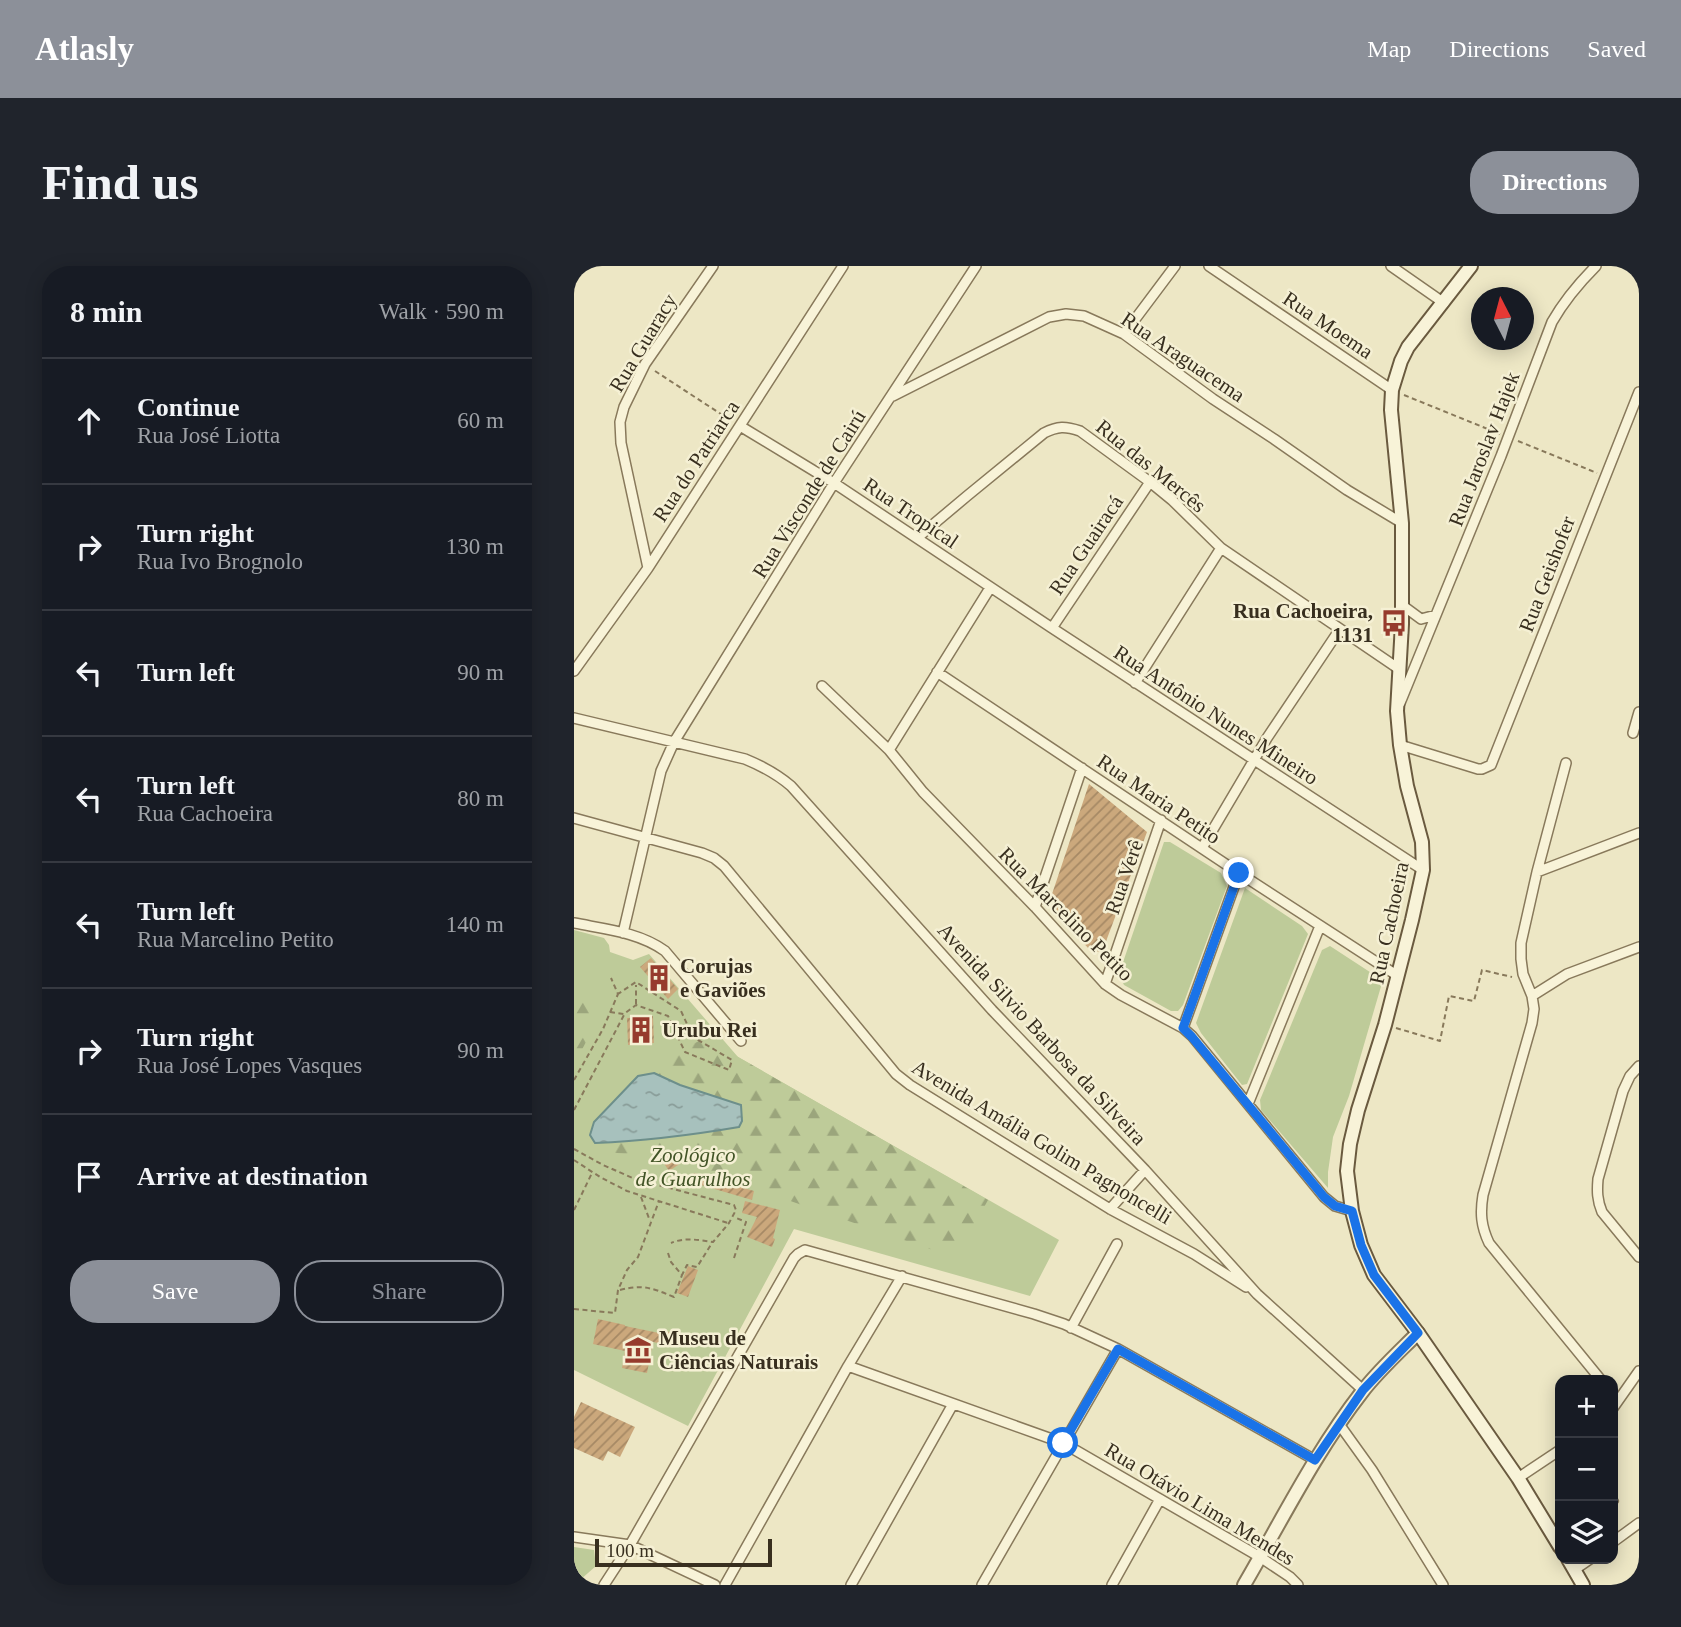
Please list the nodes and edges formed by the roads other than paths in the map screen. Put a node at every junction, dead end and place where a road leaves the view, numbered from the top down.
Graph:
1 (713, 266) edge
2 (843, 266) edge
3 (976, 266) edge
4 (1175, 266) edge
5 (1209, 266) edge
6 (1391, 266) edge
7 (1471, 266) edge
8 (1596, 266) edge
9 (1444, 303) junction
10 (1124, 334) junction
11 (1392, 390) junction
12 (1639, 393) edge
13 (892, 397) junction
14 (740, 426) junction
15 (1150, 482) junction
16 (834, 483) junction
17 (1402, 523) junction
18 (917, 538) junction
19 (1221, 548) junction
20 (648, 568) junction
21 (990, 588) junction
22 (1402, 605) junction
23 (1436, 615) junction
24 (1052, 628) junction
25 (1340, 629) junction
26 (1399, 669) junction
27 (574, 671) edge
28 (937, 672) junction
29 (1135, 683) junction
30 (822, 686) dead end
31 (1397, 711) junction
32 (1639, 712) edge
33 (574, 718) edge
34 (1633, 733) dead end
35 (674, 742) junction
36 (1400, 745) junction
37 (889, 750) junction
38 (1256, 761) junction
39 (1566, 763) dead end
40 (1082, 768) junction
41 (574, 818) edge
42 (1161, 821) junction
43 (1639, 833) edge
44 (645, 838) junction
45 (1202, 848) junction
46 (1423, 870) junction
47 (1537, 872) junction
48 (1239, 873) junction
49 (1035, 907) junction
50 (574, 923) edge
51 (1320, 926) junction
52 (623, 933) junction
53 (1639, 947) edge
54 (1398, 976) junction
55 (1105, 984) junction
56 (1532, 996) junction
57 (1183, 1028) junction
58 (741, 1041) dead end
59 (1639, 1066) edge
60 (1248, 1104) junction
61 (1145, 1170) junction
62 (1110, 1209) junction
63 (1352, 1211) junction
64 (1117, 1244) dead end
65 (1639, 1257) edge
66 (902, 1276) junction
67 (1257, 1294) junction
68 (1071, 1328) junction
69 (1418, 1333) junction
70 (1118, 1349) junction
71 (848, 1366) junction
72 (1639, 1371) edge
73 (1597, 1375) edge
74 (1363, 1390) junction
75 (1618, 1396) edge
76 (953, 1404) junction
77 (1339, 1424) junction
78 (1063, 1443) junction
79 (1555, 1453) edge
80 (1315, 1460) junction
81 (1518, 1478) junction
82 (1160, 1499) junction
83 (1639, 1523) edge
84 (574, 1537) edge
85 (1618, 1538) edge
86 (1555, 1539) edge
87 (630, 1545) junction
88 (1260, 1557) junction
89 (1571, 1564) edge
90 (604, 1585) edge
91 (715, 1585) edge
92 (725, 1585) edge
93 (851, 1585) edge
94 (982, 1585) edge
95 (1112, 1585) edge
96 (1244, 1585) edge
97 (1298, 1585) edge
98 (1443, 1585) edge
99 (1583, 1585) edge

1 - 20 street, Rua Guaracy
2 - 14 street, Rua do Patriarca
3 - 13 street, Rua Visconde de Cairú
4 - 10 street
5 - 11 street, Rua Moema
6 - 9 street
7 - 9 main road, Rua Cachoeira
8 - 23 street, Rua Jaroslav Hajek
9 - 11 main road, Rua Cachoeira
10 - 13 street, Rua Araguacema
10 - 17 street, Rua Araguacema
11 - 17 main road, Rua Cachoeira
12 - 36 street, Rua Geishofer
13 - 16 street, Rua Visconde de Cairú
14 - 16 street, Rua Tropical
14 - 20 street, Rua do Patriarca
15 - 18 street, Rua das Mercês
15 - 19 street, Rua das Mercês
15 - 24 street, Rua Guairacá
16 - 18 street, Rua Tropical
16 - 35 street, Rua Visconde de Cairú
17 - 22 main road, Rua Cachoeira
18 - 21 street, Rua Tropical
19 - 25 street, Rua das Mercês
19 - 29 street
20 - 27 street, Rua do Patriarca
21 - 24 street, Rua Antônio Nunes Mineiro
21 - 28 street
22 - 23 street
22 - 26 main road, Rua Cachoeira
23 - 31 street, Rua Jaroslav Hajek
24 - 29 street, Rua Antônio Nunes Mineiro
25 - 26 street, Rua das Mercês
25 - 38 street
26 - 31 main road, Rua Cachoeira
28 - 37 street
28 - 40 street, Rua Maria Petito
29 - 38 street, Rua Antônio Nunes Mineiro
30 - 37 street, Rua Marcelino Petito
31 - 36 main road, Rua Cachoeira
32 - 34 street
33 - 35 street, Avenida Silvio Barbosa da Silveira
35 - 44 street, Rua Visconde de Cairú
35 - 61 street, Avenida Silvio Barbosa da Silveira
36 - 46 main road, Rua Cachoeira
37 - 49 street, Rua Marcelino Petito
38 - 45 street
38 - 46 street, Rua Antônio Nunes Mineiro
39 - 47 street
40 - 42 street, Rua Maria Petito
40 - 49 street
41 - 44 street, Avenida Amália Golim Pagnoncelli
42 - 45 street, Rua Maria Petito
42 - 55 street, Rua Verê
43 - 47 street
44 - 52 street, Rua Visconde de Cairú
44 - 62 street, Avenida Amália Golim Pagnoncelli
45 - 48 street, Rua Maria Petito
46 - 54 main road, Rua Cachoeira
47 - 56 street
48 - 51 street, Rua Maria Petito
48 - 57 street
49 - 55 street, Rua Marcelino Petito
50 - 52 street
51 - 54 street, Rua Maria Petito
51 - 60 street
52 - 58 street
53 - 56 street
54 - 63 main road, Rua Cachoeira
55 - 57 street, Rua Marcelino Petito
56 - 73 street
57 - 60 street, Rua Marcelino Petito
59 - 65 street
60 - 63 street, Rua Marcelino Petito
61 - 62 street
61 - 67 street, Avenida Silvio Barbosa da Silveira
62 - 67 street, Avenida Amália Golim Pagnoncelli
63 - 69 main road, Rua Cachoeira
64 - 68 street
66 - 68 street
66 - 71 street
66 - 87 street
67 - 74 street, Avenida Silvio Barbosa da Silveira
68 - 70 street
69 - 74 main road
69 - 81 main road, Rua Cachoeira
70 - 78 street
70 - 80 street
71 - 76 street, Rua Otávio Lima Mendes
71 - 92 street
72 - 75 street
74 - 77 main road
76 - 78 street, Rua Otávio Lima Mendes
76 - 93 street
77 - 80 main road
77 - 98 street
78 - 82 street, Rua Otávio Lima Mendes
78 - 94 street
79 - 81 street
80 - 88 main road
81 - 86 main road, Rua Cachoeira
82 - 88 street, Rua Otávio Lima Mendes
82 - 95 street
83 - 85 street
84 - 87 street
87 - 90 street
87 - 91 street
88 - 96 main road
88 - 97 street, Rua Otávio Lima Mendes
89 - 99 main road

